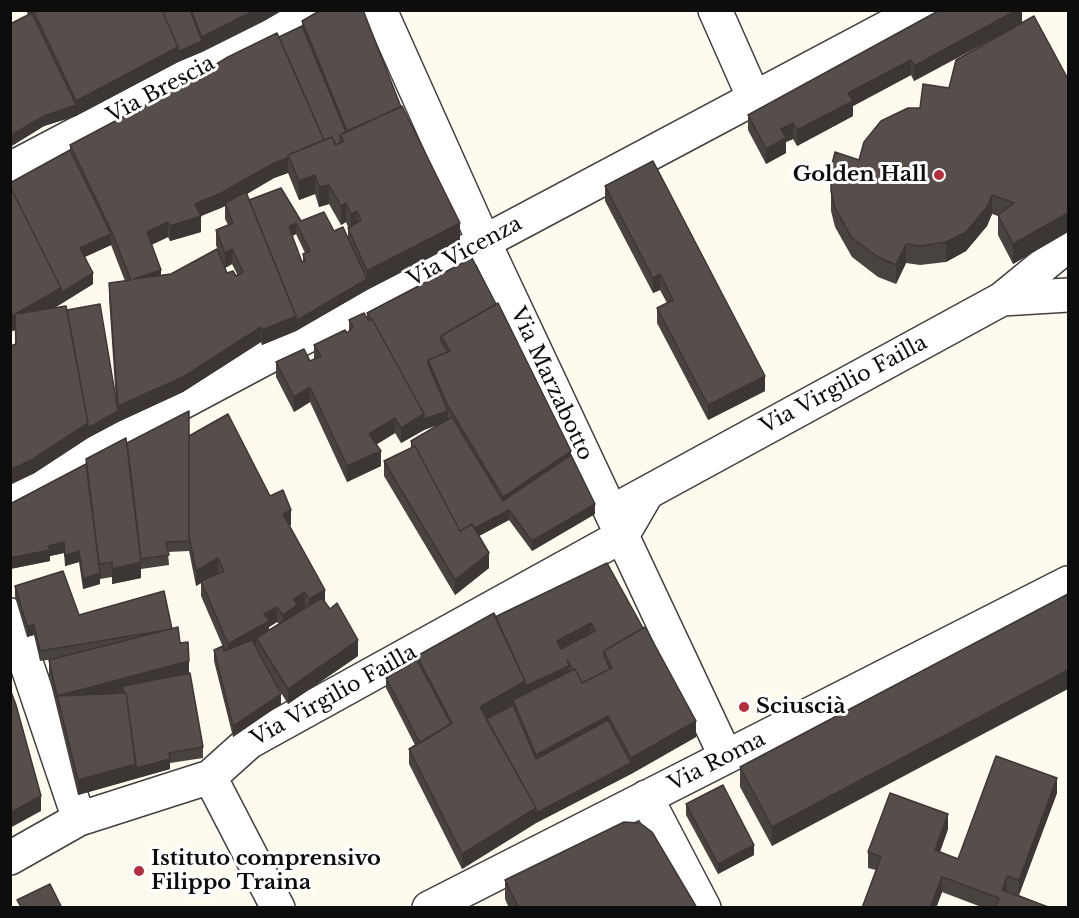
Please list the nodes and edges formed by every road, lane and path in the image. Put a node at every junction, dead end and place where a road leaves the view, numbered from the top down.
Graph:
1 (312, 10) edge
2 (380, 10) edge
3 (715, 10) edge
4 (920, 10) edge
5 (754, 99) junction
6 (10, 169) edge
7 (484, 242) junction
8 (1068, 246) edge
9 (1068, 295) edge
10 (1002, 299) junction
11 (10, 494) edge
12 (617, 524) junction
13 (1068, 583) edge
14 (10, 615) edge
15 (726, 757) junction
16 (210, 777) junction
17 (646, 797) junction
18 (79, 819) junction
19 (10, 858) edge
20 (278, 908) edge
21 (429, 908) edge
22 (704, 908) edge

1 - 6 street, Via Brescia
2 - 7 street, Via Marzabotto
3 - 5 street
4 - 5 street, Via Vicenza
5 - 7 street, Via Vicenza
7 - 11 street, Via Vicenza
7 - 12 street, Via Marzabotto
8 - 10 street, Via Virgilio Failla
9 - 10 street
10 - 12 street, Via Virgilio Failla
12 - 15 street, Via Marzabotto
12 - 16 street, Via Virgilio Failla
13 - 15 street, Via Roma
14 - 18 street
15 - 17 street, Via Roma
16 - 18 street, Via Virgilio Failla
16 - 20 street
17 - 21 street, Via Roma
17 - 22 street
18 - 19 street, Via Virgilio Failla

